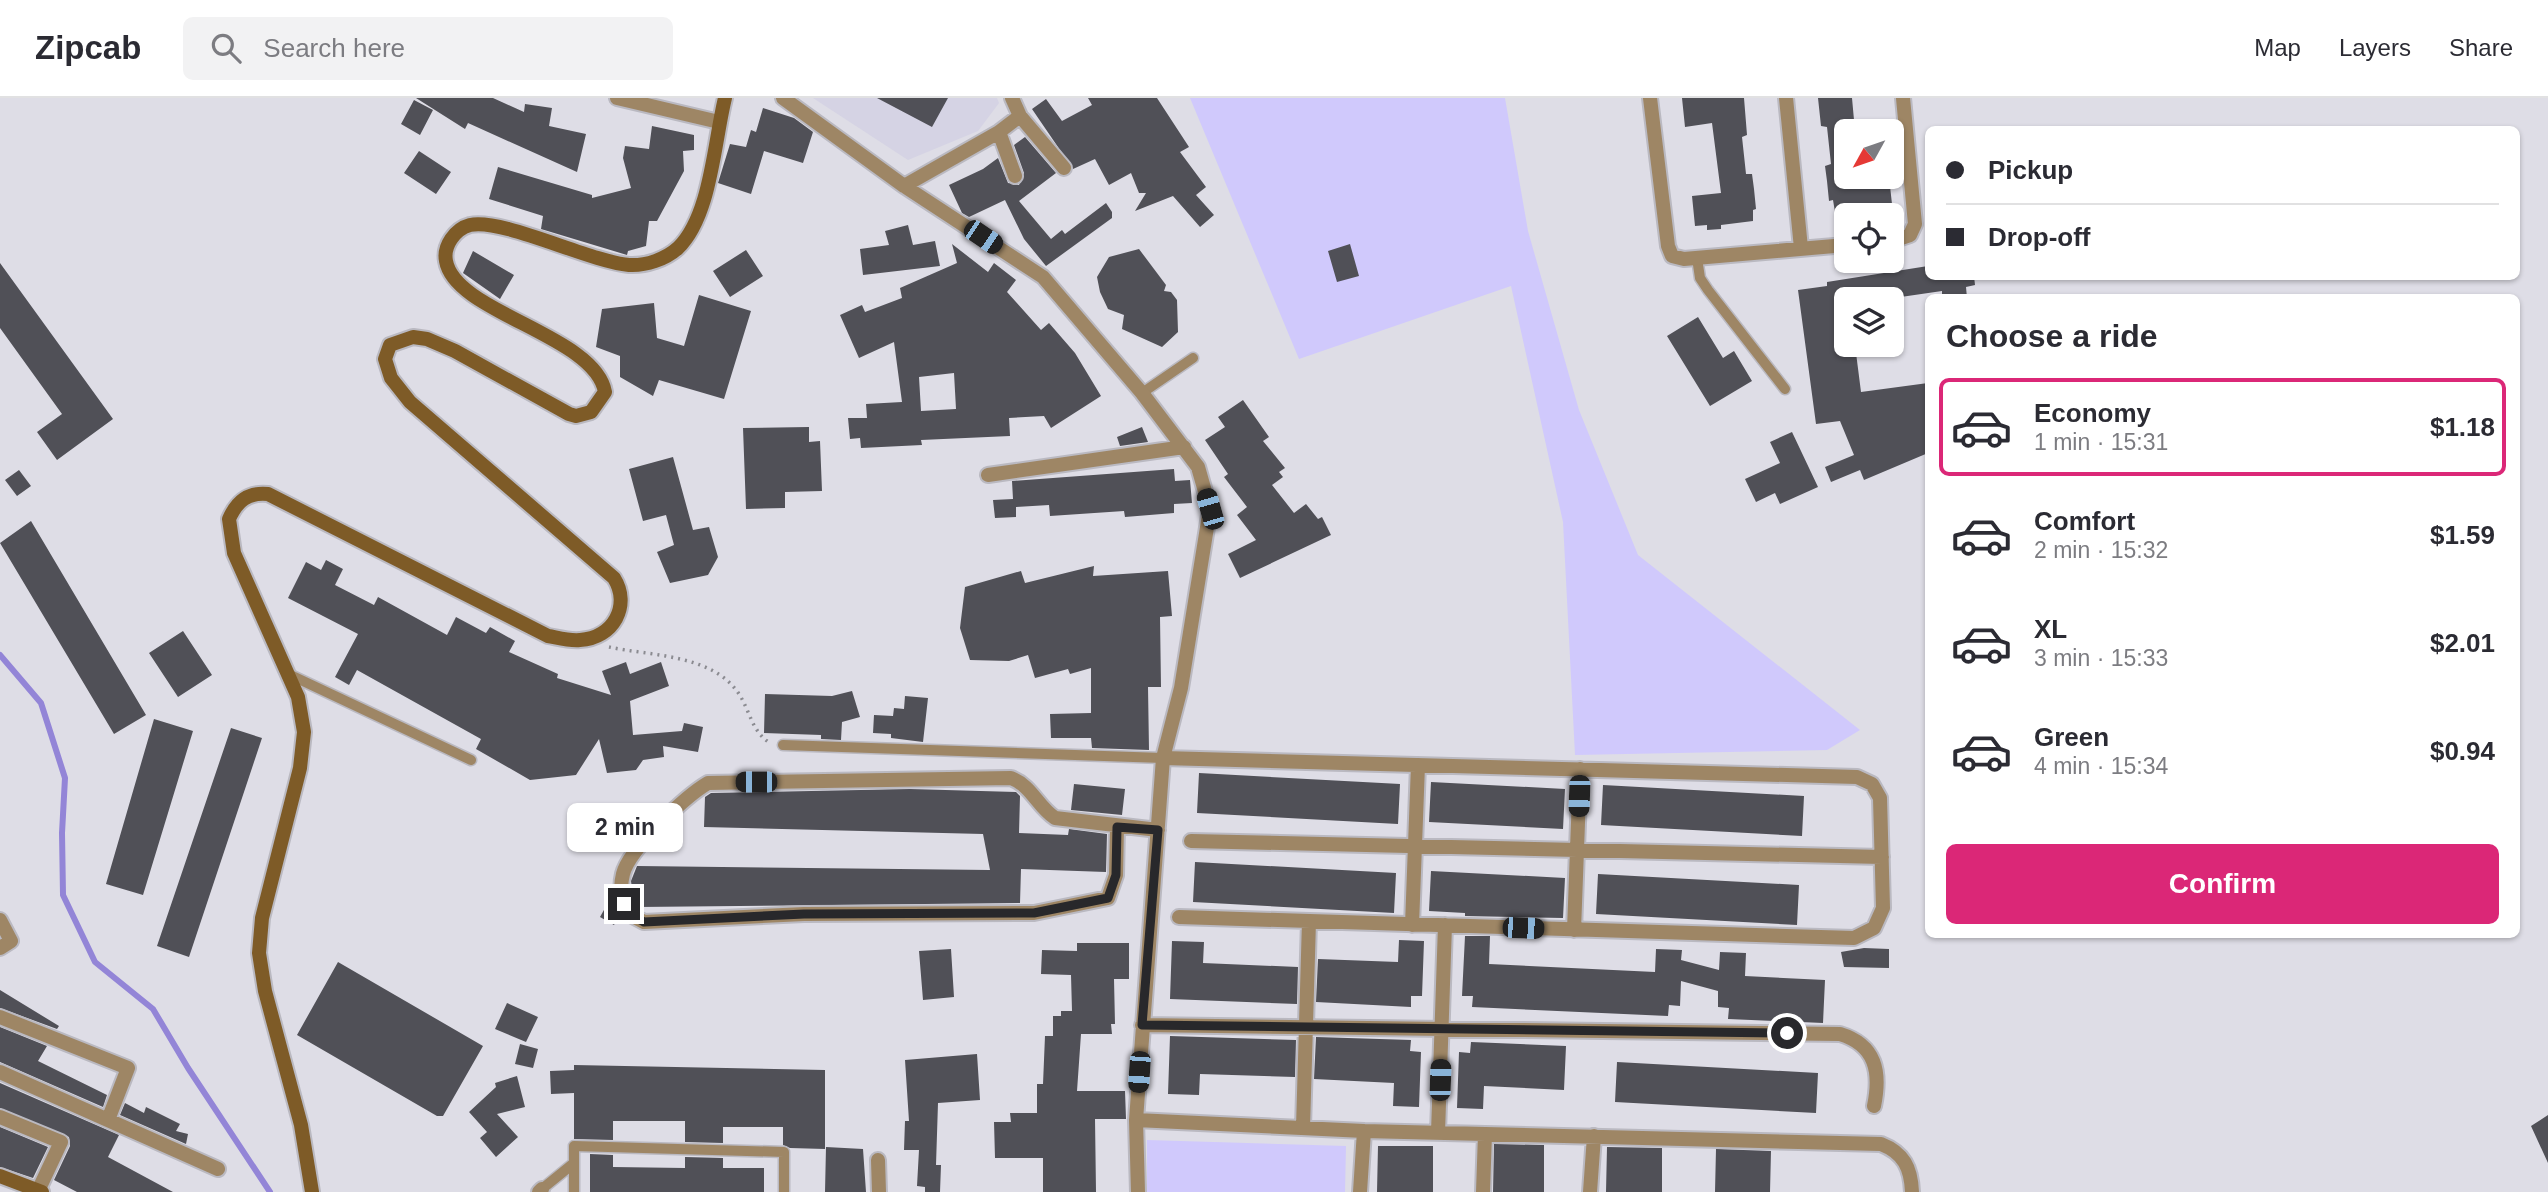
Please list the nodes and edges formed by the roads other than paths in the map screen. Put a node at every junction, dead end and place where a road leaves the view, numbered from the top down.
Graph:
1 (617, 98) edge
2 (725, 98) edge
3 (783, 98) edge
4 (1012, 98) edge
5 (1650, 98) edge
6 (1786, 98) edge
7 (1903, 98) edge
8 (1020, 116) junction
9 (719, 122) junction
10 (999, 132) junction
11 (1063, 168) dead end
12 (1015, 176) dead end
13 (904, 186) junction
14 (1904, 239) edge
15 (1834, 245) edge
16 (1801, 248) junction
17 (1697, 258) junction
18 (1193, 358) dead end
19 (1785, 389) dead end
20 (1142, 393) junction
21 (1184, 447) junction
22 (988, 475) dead end
23 (286, 673) junction
24 (783, 745) road end
25 (1163, 758) junction
26 (471, 760) dead end
27 (1418, 765) junction
28 (1580, 769) junction
29 (1117, 827) junction
30 (1158, 830) junction
31 (1191, 841) dead end
32 (1415, 846) junction
33 (1577, 850) junction
34 (1882, 857) junction
35 (1179, 917) dead end
36 (0, 920) edge
37 (1309, 921) junction
38 (1412, 925) junction
39 (1446, 925) junction
40 (1574, 930) junction
41 (0, 948) edge
42 (0, 1017) edge
43 (1142, 1025) junction
44 (1306, 1027) junction
45 (1442, 1028) junction
46 (0, 1072) edge
47 (1874, 1106) dead end
48 (0, 1117) edge
49 (108, 1120) junction
50 (1136, 1120) junction
51 (1303, 1128) junction
52 (1364, 1131) junction
53 (1438, 1133) junction
54 (1485, 1134) junction
55 (1594, 1136) junction
56 (878, 1160) dead end
57 (574, 1163) junction
58 (218, 1169) dead end
59 (0, 1176) edge
60 (312, 1190) edge
61 (40, 1191) edge
62 (540, 1191) edge
63 (574, 1192) edge
64 (784, 1192) edge
65 (879, 1192) edge
66 (1138, 1192) edge
67 (1360, 1192) edge
68 (1483, 1192) edge
69 (1590, 1192) edge
70 (1912, 1192) edge

1 - 9 street
2 - 9 main road
3 - 13 street
4 - 8 street
5 - 17 street
6 - 16 street
7 - 14 street
8 - 10 street
8 - 11 street
9 - 23 main road
10 - 12 street
10 - 13 street
13 - 20 street
15 - 16 street
16 - 17 street
17 - 19 lane
18 - 20 lane
20 - 21 street
21 - 22 street
21 - 25 street
23 - 26 lane
23 - 60 main road
24 - 25 lane
25 - 27 street
25 - 30 street
27 - 28 street
27 - 32 street
28 - 33 street
28 - 34 street
29 - 29 street
29 - 30 street
30 - 43 street
31 - 32 street
32 - 33 street
32 - 38 street
33 - 34 street
33 - 40 street
34 - 40 street
35 - 37 street
36 - 41 street
37 - 38 street
37 - 44 street
38 - 39 street
39 - 40 street
39 - 45 street
42 - 49 street
43 - 44 street
43 - 50 street
44 - 45 street
44 - 51 street
45 - 47 street
45 - 53 street
46 - 49 street
48 - 61 street
49 - 58 street
50 - 51 street
50 - 66 street
51 - 52 street
52 - 53 street
52 - 67 street
53 - 54 street
54 - 55 street
54 - 68 street
55 - 69 street
55 - 70 street
56 - 65 street
57 - 62 lane
57 - 63 lane
57 - 64 lane
59 - 61 main road

